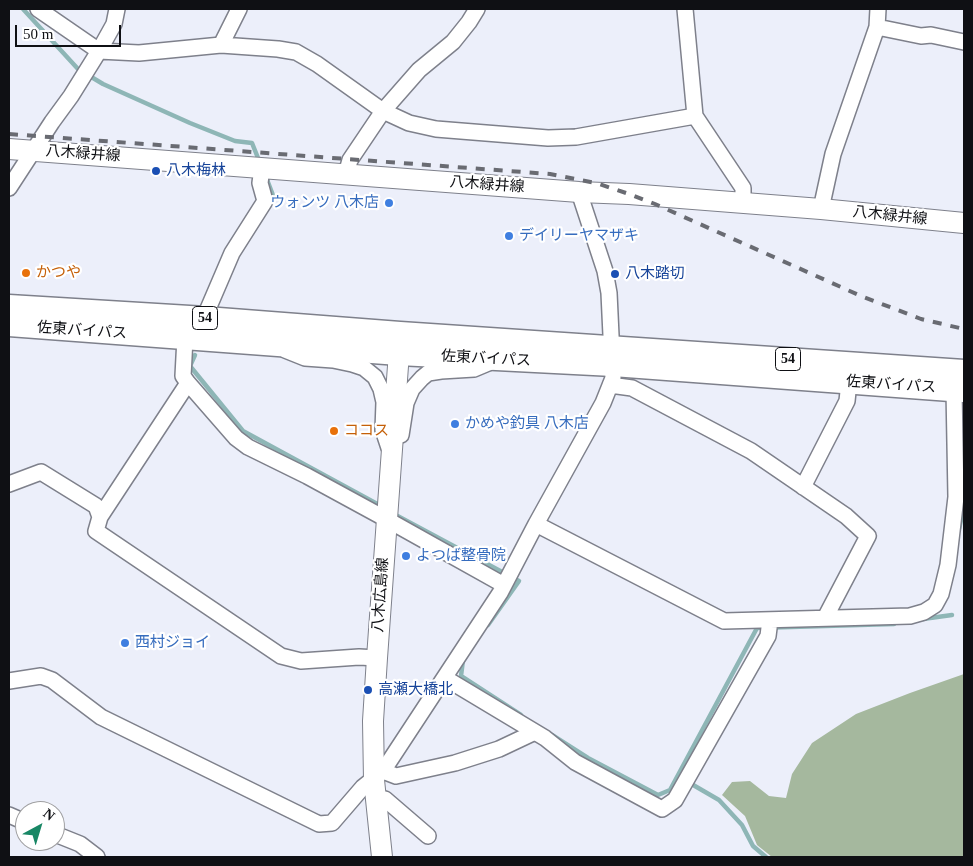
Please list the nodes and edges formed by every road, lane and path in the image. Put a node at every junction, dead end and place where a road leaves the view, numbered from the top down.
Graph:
1 (38, 9) edge
2 (117, 9) edge
3 (239, 9) edge
4 (477, 9) edge
5 (685, 9) edge
6 (878, 9) edge
7 (877, 27) junction
8 (964, 42) edge
9 (221, 45) junction
10 (99, 51) junction
11 (382, 111) junction
12 (695, 116) junction
13 (9, 149) edge
14 (34, 151) junction
15 (262, 168) junction
16 (346, 174) junction
17 (9, 188) edge
18 (579, 192) junction
19 (743, 203) junction
20 (821, 209) junction
21 (964, 223) edge
22 (9, 306) edge
23 (206, 318) junction
24 (9, 325) edge
25 (185, 338) junction
26 (400, 344) junction
27 (273, 345) junction
28 (496, 359) junction
29 (611, 365) junction
30 (962, 381) edge
31 (848, 382) junction
32 (188, 383) junction
33 (391, 454) junction
34 (9, 484) edge
35 (803, 487) junction
36 (100, 517) junction
37 (386, 519) junction
38 (536, 524) junction
39 (504, 585) junction
40 (825, 618) junction
41 (770, 620) junction
42 (376, 658) junction
43 (444, 678) junction
44 (9, 681) edge
45 (535, 732) junction
46 (377, 783) junction
47 (428, 836) dead end
48 (65, 838) edge
49 (97, 857) edge
50 (382, 857) edge

1 - 10 street
2 - 10 street
3 - 9 street
4 - 11 street
5 - 12 street
6 - 7 street
7 - 8 street
7 - 20 street
9 - 10 street
9 - 11 street
10 - 14 street
11 - 12 street
11 - 16 street
12 - 19 street
13 - 14 main road, 八木緑井線
14 - 15 main road, 八木緑井線
14 - 17 street
15 - 16 main road, 八木緑井線
15 - 23 street
16 - 18 main road, 八木緑井線
18 - 19 main road, 八木緑井線
18 - 29 street
19 - 20 main road, 八木緑井線
20 - 21 main road, 八木緑井線
22 - 23 highway, 佐東バイパス / 54
23 - 26 highway, 佐東バイパス / 54
24 - 25 highway, 佐東バイパス / 54
25 - 27 highway, 佐東バイパス / 54
25 - 32 street
26 - 27 highway, 佐東バイパス / 54
26 - 28 highway, 佐東バイパス / 54
26 - 29 highway, 佐東バイパス / 54
26 - 33 main road, 八木広島線
27 - 33 street
28 - 29 highway, 佐東バイパス / 54
28 - 33 street
29 - 30 highway, 佐東バイパス / 54
29 - 31 highway, 佐東バイパス / 54
29 - 35 street
29 - 38 street
30 - 31 highway, 佐東バイパス / 54
30 - 40 street
31 - 35 street
32 - 36 street
32 - 37 street
33 - 37 main road, 八木広島線
34 - 36 street
35 - 40 street
36 - 42 street
37 - 39 street
37 - 42 main road, 八木広島線
38 - 39 street
38 - 41 street
39 - 43 street
40 - 41 street
41 - 45 street
42 - 46 main road, 八木広島線
43 - 45 street
43 - 46 street
44 - 46 street
45 - 46 street
46 - 47 street
46 - 50 main road, 八木広島線
48 - 49 street

